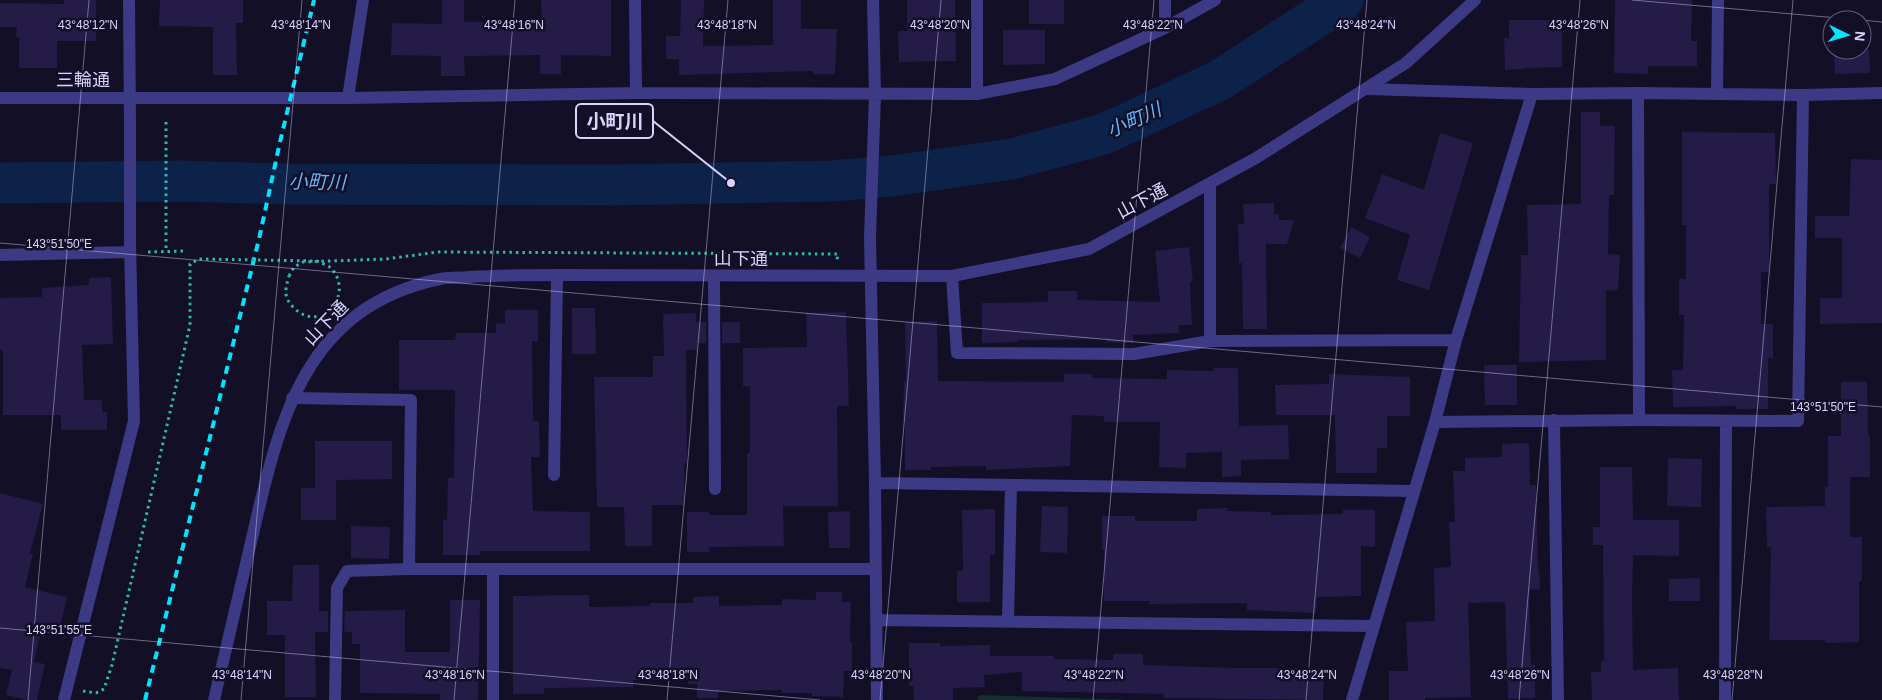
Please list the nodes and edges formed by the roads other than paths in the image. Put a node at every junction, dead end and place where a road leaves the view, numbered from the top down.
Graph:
1 (129, 0) edge
2 (364, 0) edge
3 (635, 0) edge
4 (873, 0) edge
5 (976, 0) edge
6 (1165, 0) edge
7 (1215, 0) edge
8 (1475, 0) edge
9 (1718, 0) edge
10 (1165, 28) junction
11 (1366, 89) junction
12 (636, 93) junction
13 (1638, 93) junction
14 (1882, 93) edge
15 (875, 94) junction
16 (977, 94) junction
17 (1532, 94) junction
18 (1717, 94) junction
19 (1803, 96) junction
20 (0, 98) edge
21 (129, 98) junction
22 (348, 98) junction
23 (1210, 184) junction
24 (130, 247) junction
25 (0, 254) edge
26 (557, 275) junction
27 (714, 276) junction
28 (871, 276) junction
29 (952, 276) junction
30 (1456, 340) junction
31 (1210, 341) junction
32 (292, 398) junction
33 (1554, 420) junction
34 (1639, 420) junction
35 (1726, 421) junction
36 (1435, 422) junction
37 (554, 475) dead end
38 (876, 483) junction
39 (1011, 485) junction
40 (715, 489) dead end
41 (1414, 492) junction
42 (409, 569) junction
43 (493, 569) junction
44 (876, 569) junction
45 (876, 620) junction
46 (1008, 621) junction
47 (1373, 626) junction
48 (64, 700) edge
49 (214, 700) edge
50 (334, 700) edge
51 (493, 700) edge
52 (876, 700) edge
53 (1352, 700) edge
54 (1558, 700) edge
55 (1725, 700) edge

1 - 21 street, 三輪通
2 - 22 street
3 - 12 street
4 - 15 street
5 - 16 street
6 - 10 street
7 - 10 street
8 - 11 street, 山下通
9 - 18 street
10 - 16 street
11 - 17 street
11 - 23 street, 山下通
12 - 15 street
12 - 22 street
13 - 17 street
13 - 18 street
13 - 34 street
14 - 19 street
15 - 16 street
15 - 28 street
17 - 30 street
18 - 19 street
19 - 35 street
20 - 21 street, 三輪通
21 - 22 street
21 - 24 street
23 - 29 street, 山下通
23 - 31 street
24 - 25 street
24 - 48 street
26 - 27 street, 山下通
26 - 32 street, 山下通
26 - 37 street
27 - 28 street, 山下通
27 - 40 street
28 - 29 street, 山下通
28 - 38 street
29 - 31 street
30 - 31 street
30 - 36 street
32 - 42 street
32 - 49 street, 山下通
33 - 34 street
33 - 36 street
33 - 54 street
34 - 35 street
35 - 55 street
36 - 41 street
38 - 39 street
38 - 44 street
39 - 41 street
39 - 46 street
41 - 47 street
42 - 43 street
42 - 50 street
43 - 44 street
43 - 51 street
44 - 45 street
45 - 46 street
45 - 52 street
46 - 47 street
47 - 53 street

